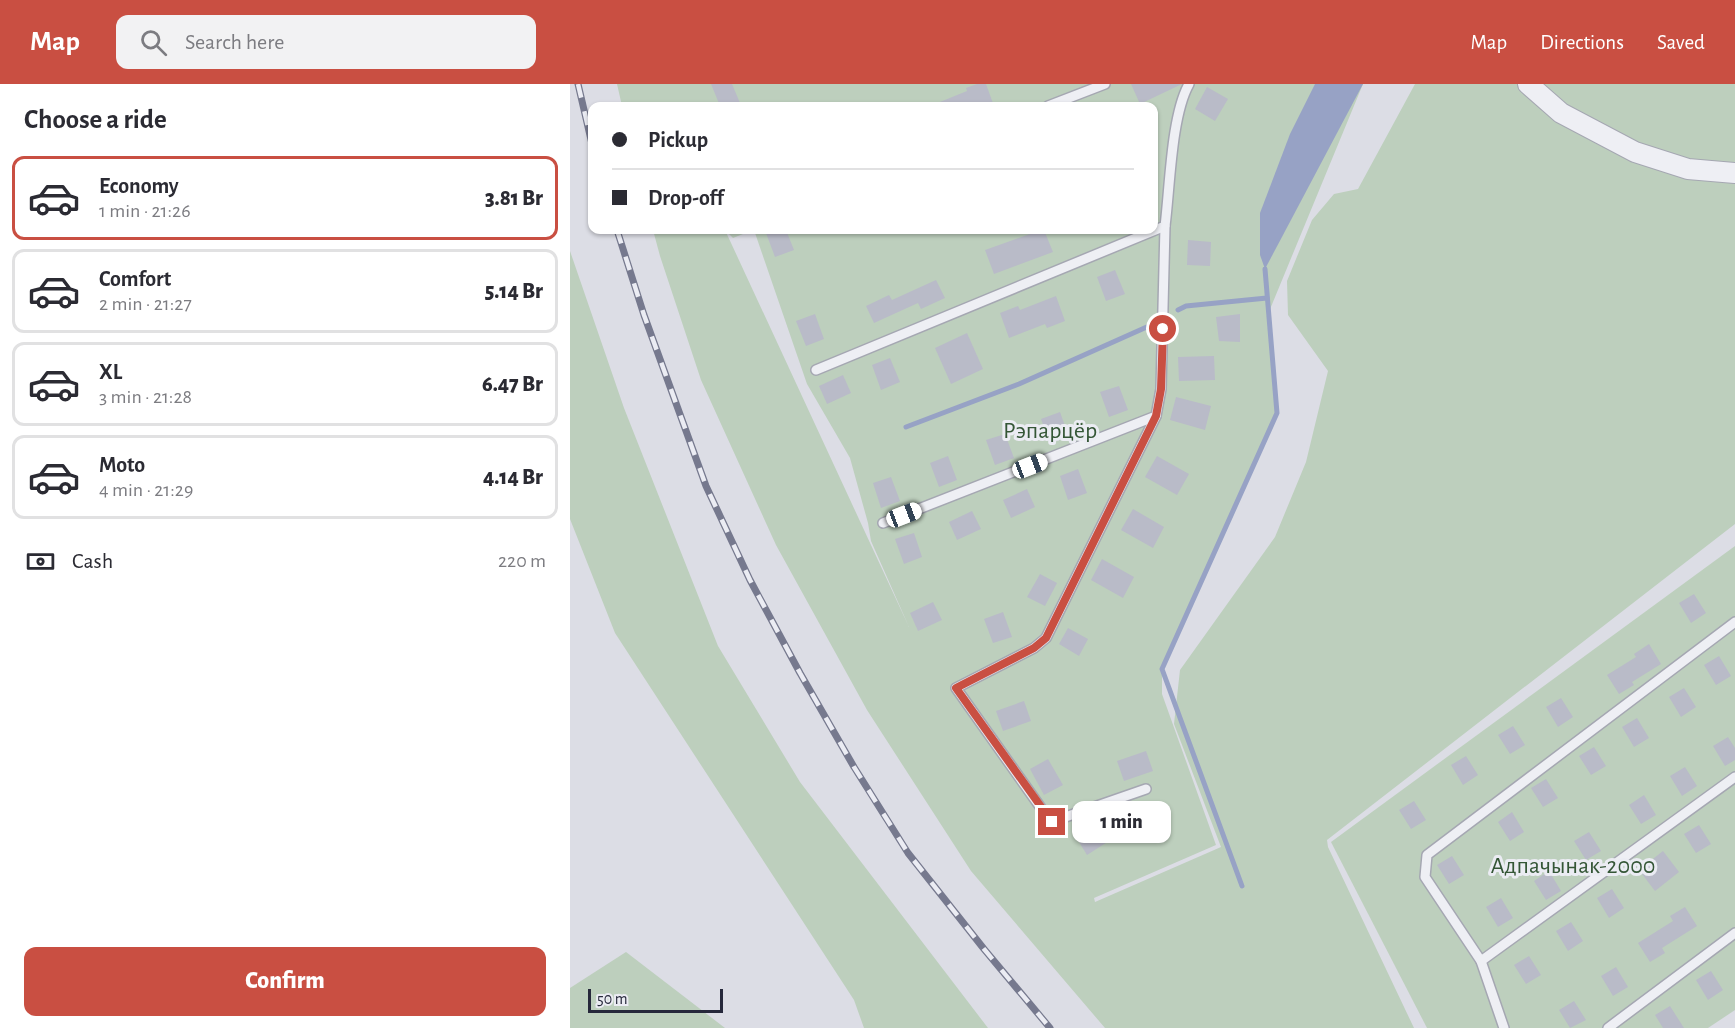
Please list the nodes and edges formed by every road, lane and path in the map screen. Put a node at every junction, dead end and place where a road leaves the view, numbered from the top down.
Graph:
1 (1105, 84) edge
2 (1189, 84) edge
3 (1528, 84) edge
4 (1058, 102) edge
5 (1735, 173) edge
6 (1165, 226) junction
7 (1158, 229) edge
8 (1146, 234) edge
9 (816, 370) dead end
10 (1156, 416) junction
11 (883, 523) dead end
12 (1735, 622) edge
13 (1735, 777) edge
14 (1146, 789) dead end
15 (1735, 933) edge
16 (1481, 961) junction
17 (1504, 1028) edge
18 (1608, 1028) edge

1 - 4 lane
2 - 6 lane
3 - 5 street
6 - 7 lane
6 - 10 lane
8 - 9 lane
10 - 11 lane
10 - 14 lane
12 - 16 lane
13 - 16 lane
15 - 18 lane
16 - 17 lane

